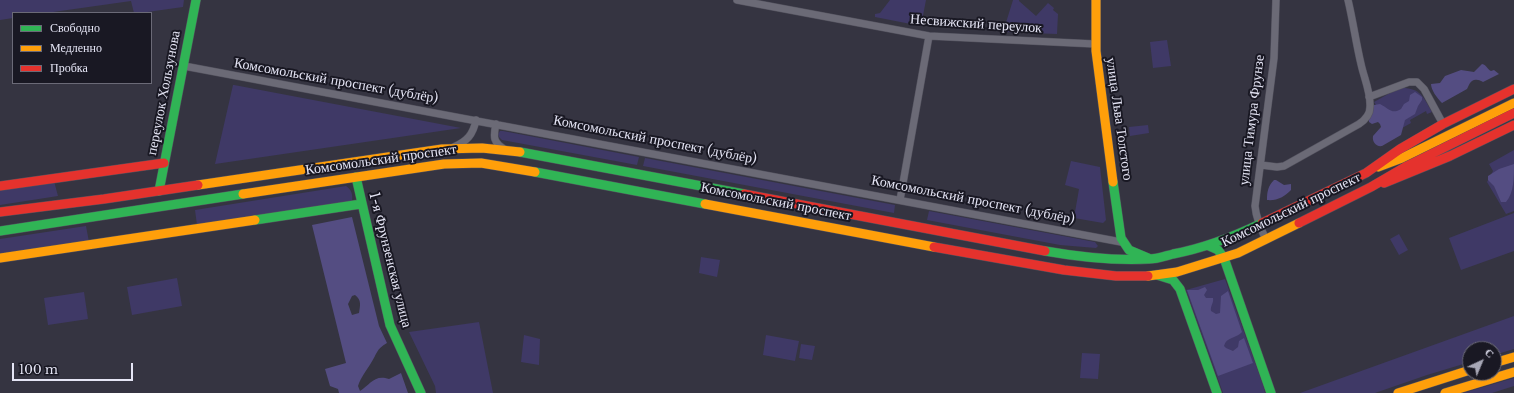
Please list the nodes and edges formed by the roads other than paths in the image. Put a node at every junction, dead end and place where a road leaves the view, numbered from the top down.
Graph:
1 (196, 0) edge
2 (737, 0) edge
3 (1096, 0) edge
4 (1276, 0) edge
5 (1348, 0) edge
6 (929, 36) junction
7 (1095, 44) junction
8 (184, 66) junction
9 (1514, 89) edge
10 (1369, 97) junction
11 (1514, 103) edge
12 (1514, 112) edge
13 (476, 120) junction
14 (496, 124) junction
15 (1443, 124) junction
16 (1514, 125) edge
17 (1444, 142) junction
18 (453, 148) junction
19 (506, 150) junction
20 (164, 163) junction
21 (1261, 165) junction
22 (1366, 173) junction
23 (356, 177) junction
24 (0, 186) edge
25 (1371, 187) junction
26 (159, 191) junction
27 (900, 200) junction
28 (361, 204) junction
29 (0, 212) edge
30 (1260, 226) junction
31 (0, 231) edge
32 (1266, 240) junction
33 (1121, 242) junction
34 (1209, 246) junction
35 (0, 258) edge
36 (1224, 258) junction
37 (1150, 259) junction
38 (1157, 276) junction
39 (1514, 357) edge
40 (1502, 361) edge
41 (1514, 372) edge
42 (1462, 373) edge
43 (421, 393) edge
44 (1218, 393) edge
45 (1271, 393) edge
46 (1398, 393) edge
47 (1445, 393) edge

1 - 8 main road, переулок Хользунова
2 - 6 street, Несвижский переулок
3 - 7 main road, улица Льва Толстого
4 - 21 street, улица Тимура Фрунзе
5 - 10 street
6 - 7 street, Несвижский переулок
6 - 27 street
7 - 33 main road, улица Льва Толстого
8 - 13 street, Комсомольский проспект (дублёр)
8 - 20 main road, переулок Хользунова
9 - 15 main road
10 - 15 street
10 - 21 street
11 - 17 main road, Комсомольский проспект
12 - 17 main road, Комсомольский проспект
13 - 14 street, Комсомольский проспект (дублёр)
13 - 18 street
14 - 19 street
14 - 27 street, Комсомольский проспект (дублёр)
15 - 22 main road
16 - 25 main road
17 - 22 main road, Комсомольский проспект
17 - 25 main road, Комсомольский проспект
18 - 19 main road, Комсомольский проспект
18 - 26 main road, Комсомольский проспект
19 - 37 main road, Комсомольский проспект
20 - 24 main road
20 - 26 main road, переулок Хользунова
21 - 30 street, улица Тимура Фрунзе
22 - 30 main road, Комсомольский проспект
23 - 28 main road, 1-я Фрунзенская улица
23 - 31 main road, Комсомольский проспект
23 - 38 main road, Комсомольский проспект
25 - 32 main road, Комсомольский проспект
26 - 29 main road, Комсомольский проспект
27 - 33 street, Комсомольский проспект (дублёр)
28 - 35 main road
28 - 43 main road, 1-я Фрунзенская улица
30 - 32 street, улица Тимура Фрунзе
30 - 34 main road, Комсомольский проспект
32 - 36 main road, Комсомольский проспект
33 - 37 main road
34 - 36 main road
34 - 37 main road, Комсомольский проспект
36 - 38 main road, Комсомольский проспект
36 - 45 main road
38 - 44 main road
39 - 40 main road
41 - 47 main road
42 - 46 main road

